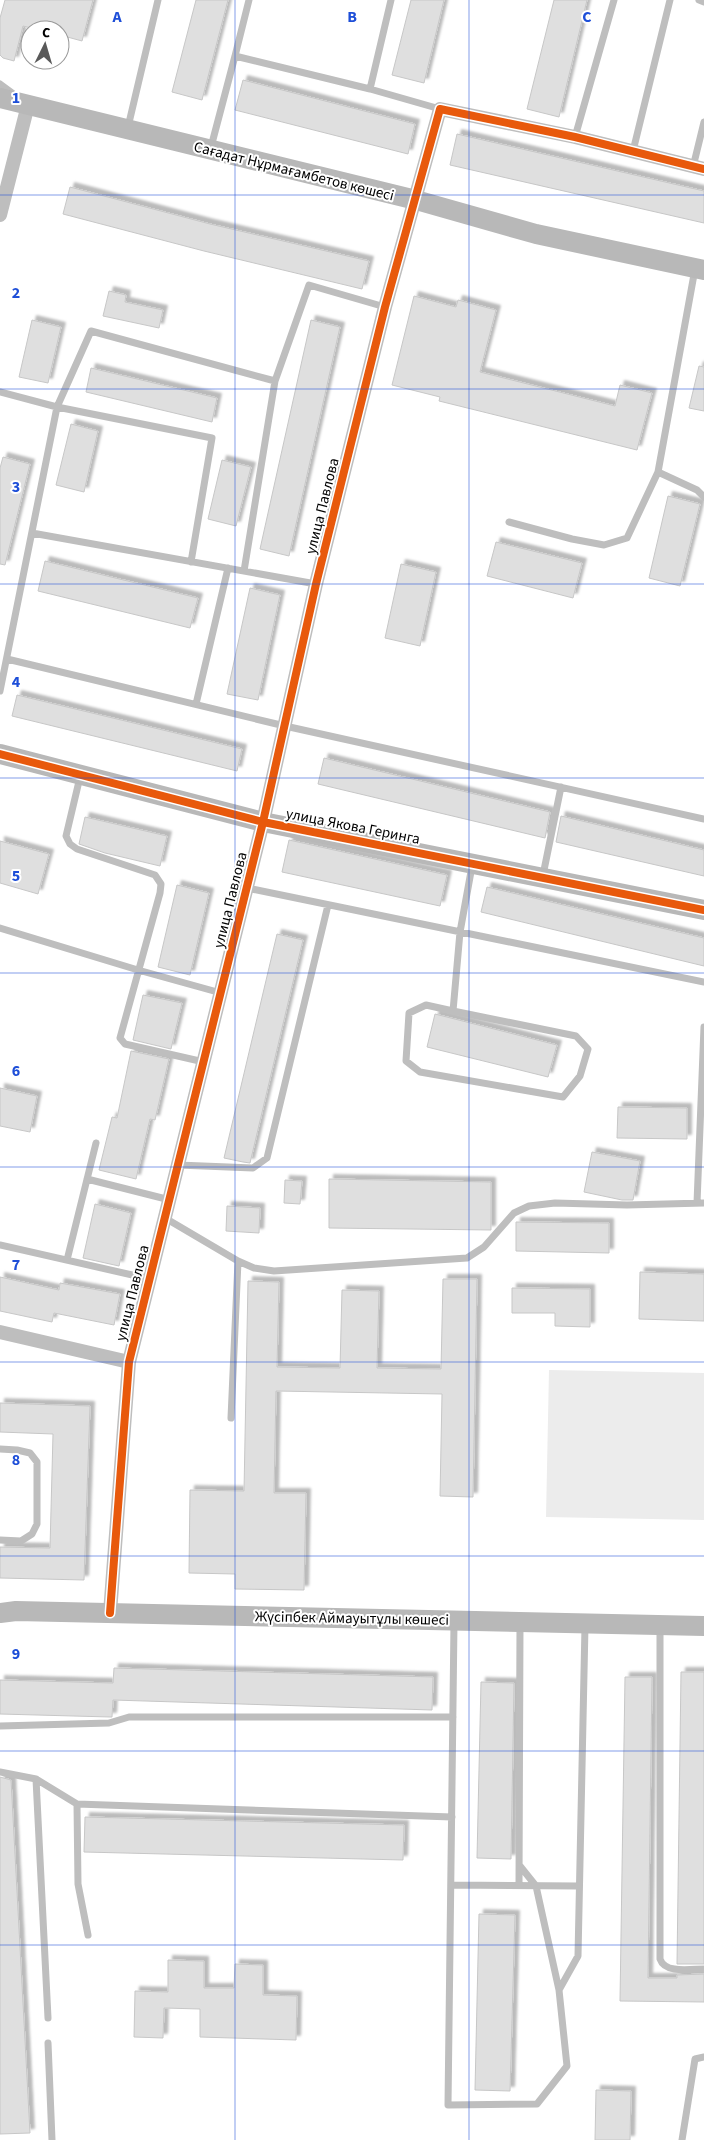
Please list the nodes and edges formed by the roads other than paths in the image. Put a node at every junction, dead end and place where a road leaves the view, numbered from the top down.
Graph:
1 (158, 0) edge
2 (249, 0) edge
3 (391, 0) edge
4 (614, 0) edge
5 (670, 0) edge
6 (699, 0) edge
7 (704, 2) edge
8 (236, 56) junction
9 (0, 84) edge
10 (370, 89) junction
11 (0, 98) edge
12 (28, 105) junction
13 (440, 109) junction
14 (704, 122) edge
15 (127, 130) junction
16 (575, 137) junction
17 (210, 151) junction
18 (634, 151) junction
19 (698, 168) edge
20 (416, 200) junction
21 (0, 216) edge
22 (699, 269) edge
23 (386, 307) junction
24 (275, 381) junction
25 (0, 392) edge
26 (57, 407) junction
27 (658, 472) junction
28 (704, 497) edge
29 (509, 522) dead end
30 (32, 533) junction
31 (191, 562) junction
32 (228, 568) junction
33 (244, 571) junction
34 (316, 584) junction
35 (6, 659) junction
36 (0, 691) edge
37 (196, 704) junction
38 (284, 726) junction
39 (0, 754) edge
40 (80, 775) junction
41 (560, 787) junction
42 (704, 819) edge
43 (263, 822) junction
44 (472, 864) junction
45 (542, 878) junction
46 (247, 888) junction
47 (328, 905) junction
48 (704, 910) edge
49 (0, 928) edge
50 (460, 932) junction
51 (138, 970) junction
52 (704, 982) edge
53 (221, 993) junction
54 (453, 1010) junction
55 (704, 1027) edge
56 (204, 1062) junction
57 (96, 1143) dead end
58 (178, 1165) junction
59 (86, 1179) junction
60 (170, 1200) junction
61 (701, 1203) edge
62 (165, 1218) junction
63 (0, 1245) edge
64 (67, 1260) junction
65 (238, 1261) junction
66 (150, 1279) junction
67 (0, 1332) edge
68 (129, 1362) junction
69 (231, 1418) dead end
70 (0, 1449) edge
71 (0, 1540) edge
72 (0, 1613) edge
73 (110, 1613) junction
74 (454, 1620) junction
75 (520, 1621) junction
76 (585, 1623) junction
77 (660, 1625) junction
78 (704, 1626) edge
79 (453, 1717) junction
80 (0, 1726) edge
81 (0, 1772) edge
82 (36, 1779) junction
83 (77, 1804) junction
84 (452, 1817) junction
85 (519, 1866) junction
86 (451, 1885) junction
87 (519, 1885) junction
88 (536, 1886) junction
89 (579, 1886) junction
90 (88, 1935) dead end
91 (704, 1969) edge
92 (559, 1990) junction
93 (48, 2018) dead end
94 (48, 2043) dead end
95 (704, 2057) edge
96 (52, 2140) edge
97 (682, 2140) edge

1 - 15 lane
2 - 8 lane
3 - 10 lane
4 - 16 lane
5 - 18 lane
6 - 7 lane
8 - 10 lane
8 - 17 lane
9 - 12 lane
10 - 13 lane
11 - 12 street, Сағадат Нұрмағамбетов көшесі
12 - 15 street, Сағадат Нұрмағамбетов көшесі
12 - 21 street
13 - 16 street
13 - 20 street, улица Павлова
14 - 19 lane
15 - 17 street, Сағадат Нұрмағамбетов көшесі
16 - 18 street
17 - 20 street, Сағадат Нұрмағамбетов көшесі
18 - 19 street
20 - 22 street, Сағадат Нұрмағамбетов көшесі
20 - 23 street, улица Павлова
22 - 27 lane
23 - 24 lane
23 - 34 street, улица Павлова
24 - 26 lane
24 - 33 lane
25 - 26 lane
26 - 30 lane
26 - 31 lane
27 - 28 lane
27 - 29 lane
30 - 31 lane
30 - 35 lane
31 - 32 lane
32 - 33 lane
32 - 37 lane
33 - 34 lane
34 - 38 street, улица Павлова
35 - 36 lane
35 - 37 lane
37 - 38 lane
38 - 41 lane
38 - 43 street, улица Павлова
39 - 40 street, улица Якова Геринга
40 - 43 street, улица Якова Геринга
40 - 51 lane
41 - 42 lane
41 - 45 lane
43 - 44 street, улица Якова Геринга
43 - 46 street, улица Павлова
44 - 45 street, улица Якова Геринга
44 - 50 lane
45 - 48 street, улица Якова Геринга
46 - 47 lane
46 - 53 street, улица Павлова
47 - 50 lane
47 - 58 lane
49 - 51 lane
50 - 52 lane
50 - 54 lane
51 - 53 lane
51 - 56 lane
53 - 56 street, улица Павлова
54 - 54 lane
55 - 61 lane
56 - 58 street, улица Павлова
57 - 59 lane
58 - 60 street, улица Павлова
59 - 60 lane
59 - 64 lane
60 - 62 street, улица Павлова
61 - 65 lane
62 - 65 lane
62 - 66 street, улица Павлова
63 - 64 lane
64 - 66 lane
65 - 69 lane
66 - 68 street, улица Павлова
67 - 68 street
68 - 73 street, улица Павлова
70 - 71 lane
72 - 73 street, Жүсіпбек Аймауытұлы көшесі
73 - 74 street, Жүсіпбек Аймауытұлы көшесі
74 - 75 street, Жүсіпбек Аймауытұлы көшесі
74 - 79 lane
75 - 76 street, Жүсіпбек Аймауытұлы көшесі
75 - 85 lane
76 - 77 street, Жүсіпбек Аймауытұлы көшесі
76 - 89 lane
77 - 78 street, Жүсіпбек Аймауытұлы көшесі
77 - 91 lane
79 - 80 lane
79 - 84 lane
81 - 82 lane
82 - 83 lane
82 - 93 lane
83 - 84 lane
83 - 90 lane
84 - 86 lane
85 - 87 lane
85 - 88 lane
86 - 87 lane
86 - 92 lane
87 - 88 lane
88 - 89 lane
88 - 92 lane
89 - 92 lane
94 - 96 lane
95 - 97 lane

